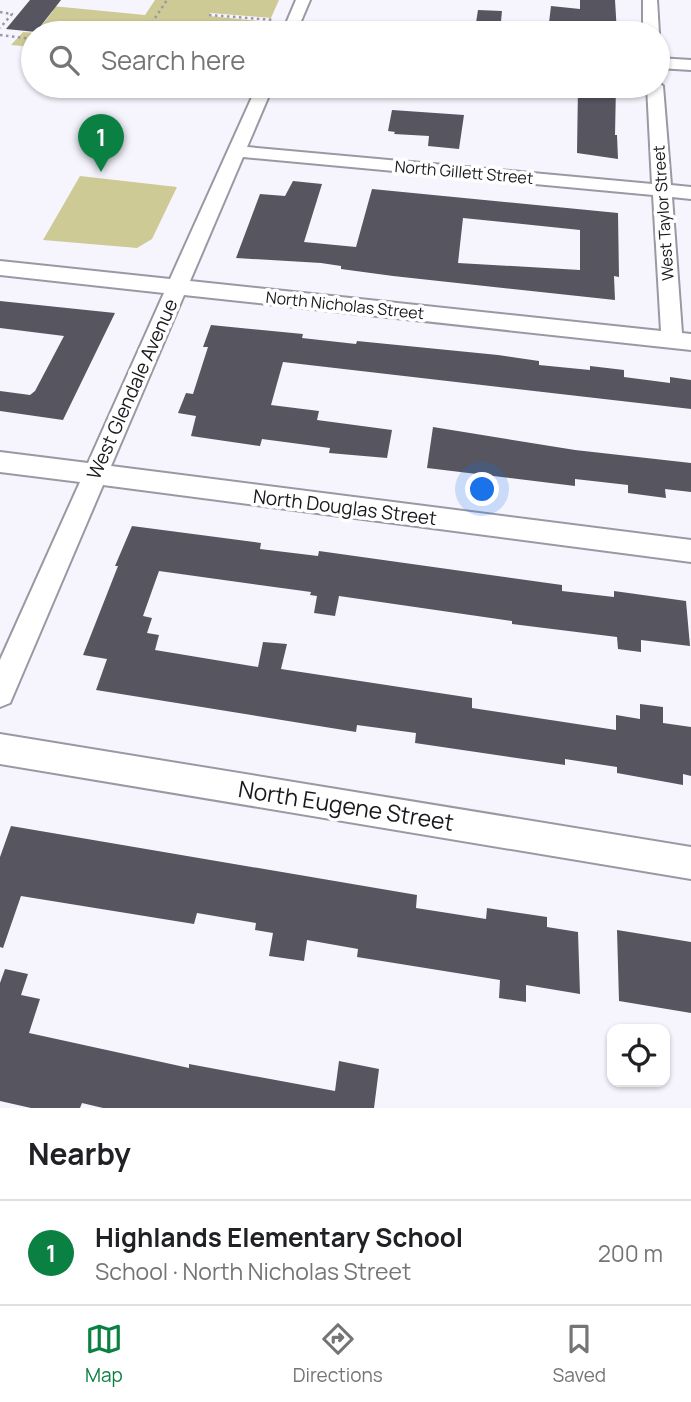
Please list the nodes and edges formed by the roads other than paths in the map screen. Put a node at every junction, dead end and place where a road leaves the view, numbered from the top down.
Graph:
1 (303, 0) edge
2 (650, 0) edge
3 (293, 21) edge
4 (651, 21) edge
5 (670, 64) edge
6 (691, 65) edge
7 (260, 98) edge
8 (656, 98) edge
9 (237, 151) junction
10 (662, 190) junction
11 (691, 193) edge
12 (0, 268) edge
13 (177, 287) junction
14 (681, 341) edge
15 (0, 462) edge
16 (94, 474) junction
17 (691, 551) edge
18 (0, 692) edge
19 (0, 749) edge
20 (691, 863) edge

1 - 3 street
2 - 4 street
5 - 6 street
7 - 9 street, West Glendale Avenue
8 - 10 street, West Taylor Street
9 - 10 street, North Gillett Street
9 - 13 street, West Glendale Avenue
10 - 11 street, North Gillett Street
10 - 14 street, West Taylor Street
12 - 13 street, North Nicholas Street
13 - 14 street, North Nicholas Street
13 - 16 street, West Glendale Avenue
15 - 16 street, North Douglas Street
16 - 17 street, North Douglas Street
16 - 18 street, West Glendale Avenue
19 - 20 street, North Eugene Street

